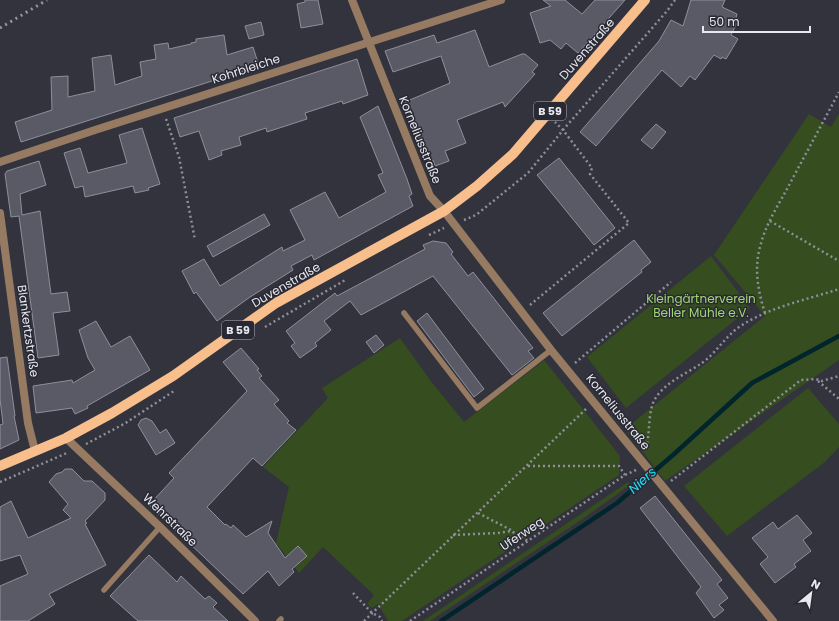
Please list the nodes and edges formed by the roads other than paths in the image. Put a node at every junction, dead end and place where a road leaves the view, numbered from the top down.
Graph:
1 (352, 0) edge
2 (501, 0) edge
3 (645, 0) edge
4 (368, 42) junction
5 (0, 162) edge
6 (444, 211) junction
7 (0, 213) edge
8 (404, 313) dead end
9 (551, 350) junction
10 (66, 438) junction
11 (35, 451) junction
12 (0, 466) edge
13 (160, 527) junction
14 (104, 590) dead end
15 (254, 621) edge
16 (773, 621) edge

1 - 4 street, Korneliusstraße
2 - 4 street, Kohrbleiche
3 - 6 main road, Duvenstraße / B 59
4 - 5 street, Kohrbleiche
4 - 6 street, Korneliusstraße
6 - 9 street, Korneliusstraße
6 - 10 main road, Duvenstraße / B 59
7 - 11 street, Blankertzstraße
8 - 9 lane
9 - 16 street, Korneliusstraße
10 - 11 main road, Duvenstraße / B 59
10 - 13 street, Wehrstraße
11 - 12 main road, Duvenstraße / B 59
13 - 14 lane
13 - 15 street, Wehrstraße

